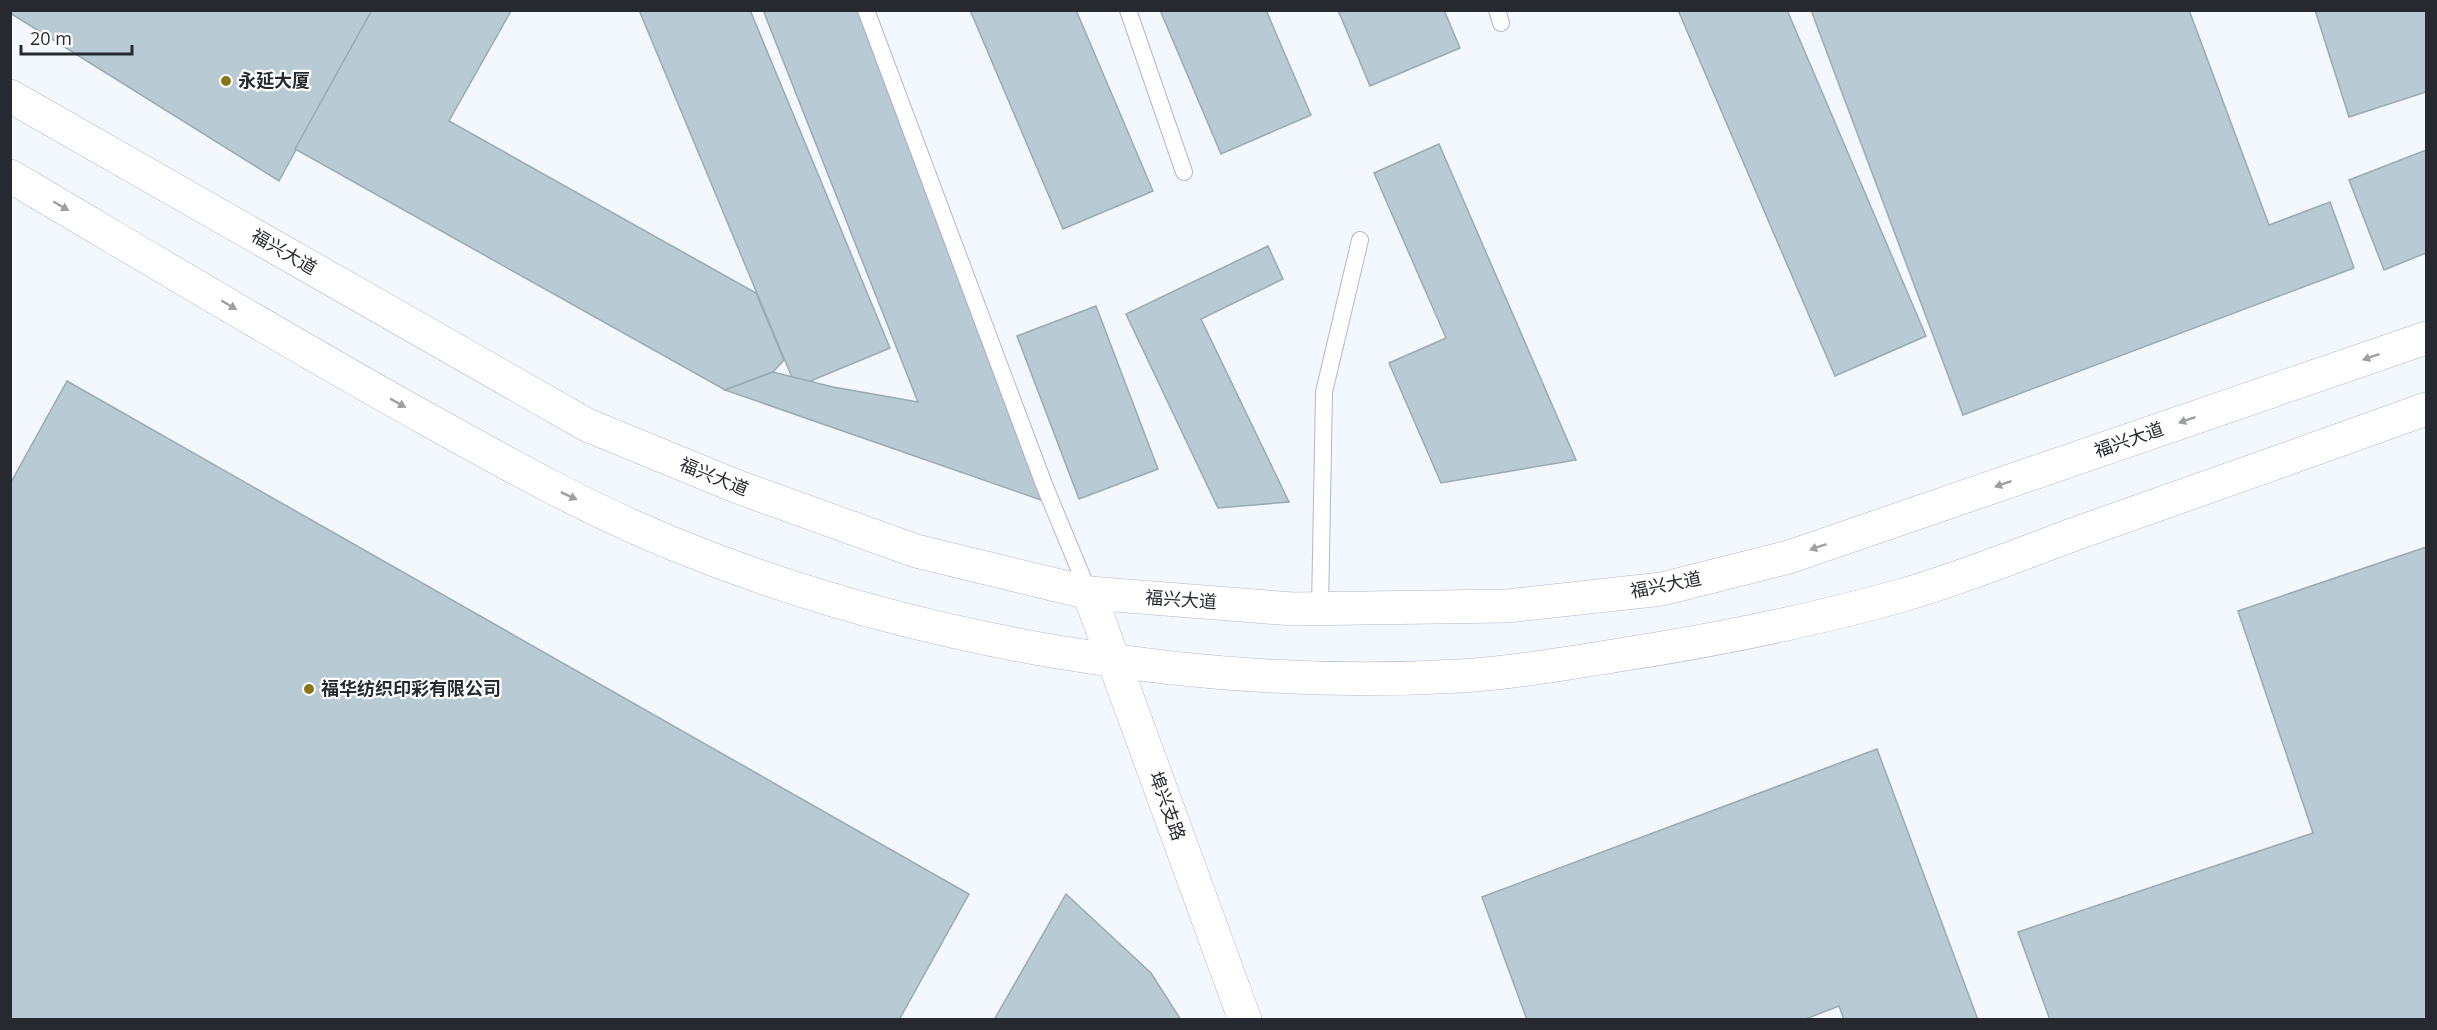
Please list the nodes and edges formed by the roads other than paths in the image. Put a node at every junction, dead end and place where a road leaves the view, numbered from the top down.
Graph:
1 (866, 10) edge
2 (1128, 10) edge
3 (10, 96) edge
4 (1184, 172) dead end
5 (10, 176) edge
6 (1360, 240) dead end
7 (2427, 338) edge
8 (2427, 409) edge
9 (1089, 593) junction
10 (1320, 609) junction
11 (1112, 660) junction
12 (1245, 1020) edge

1 - 9 lane
2 - 4 lane
3 - 9 main road, 福兴大道
5 -> 11 main road
6 - 10 lane
7 -> 10 main road, 福兴大道
8 - 11 main road
9 - 10 main road, 福兴大道
9 - 11 main road, 埠兴支路
11 - 12 main road, 埠兴支路

